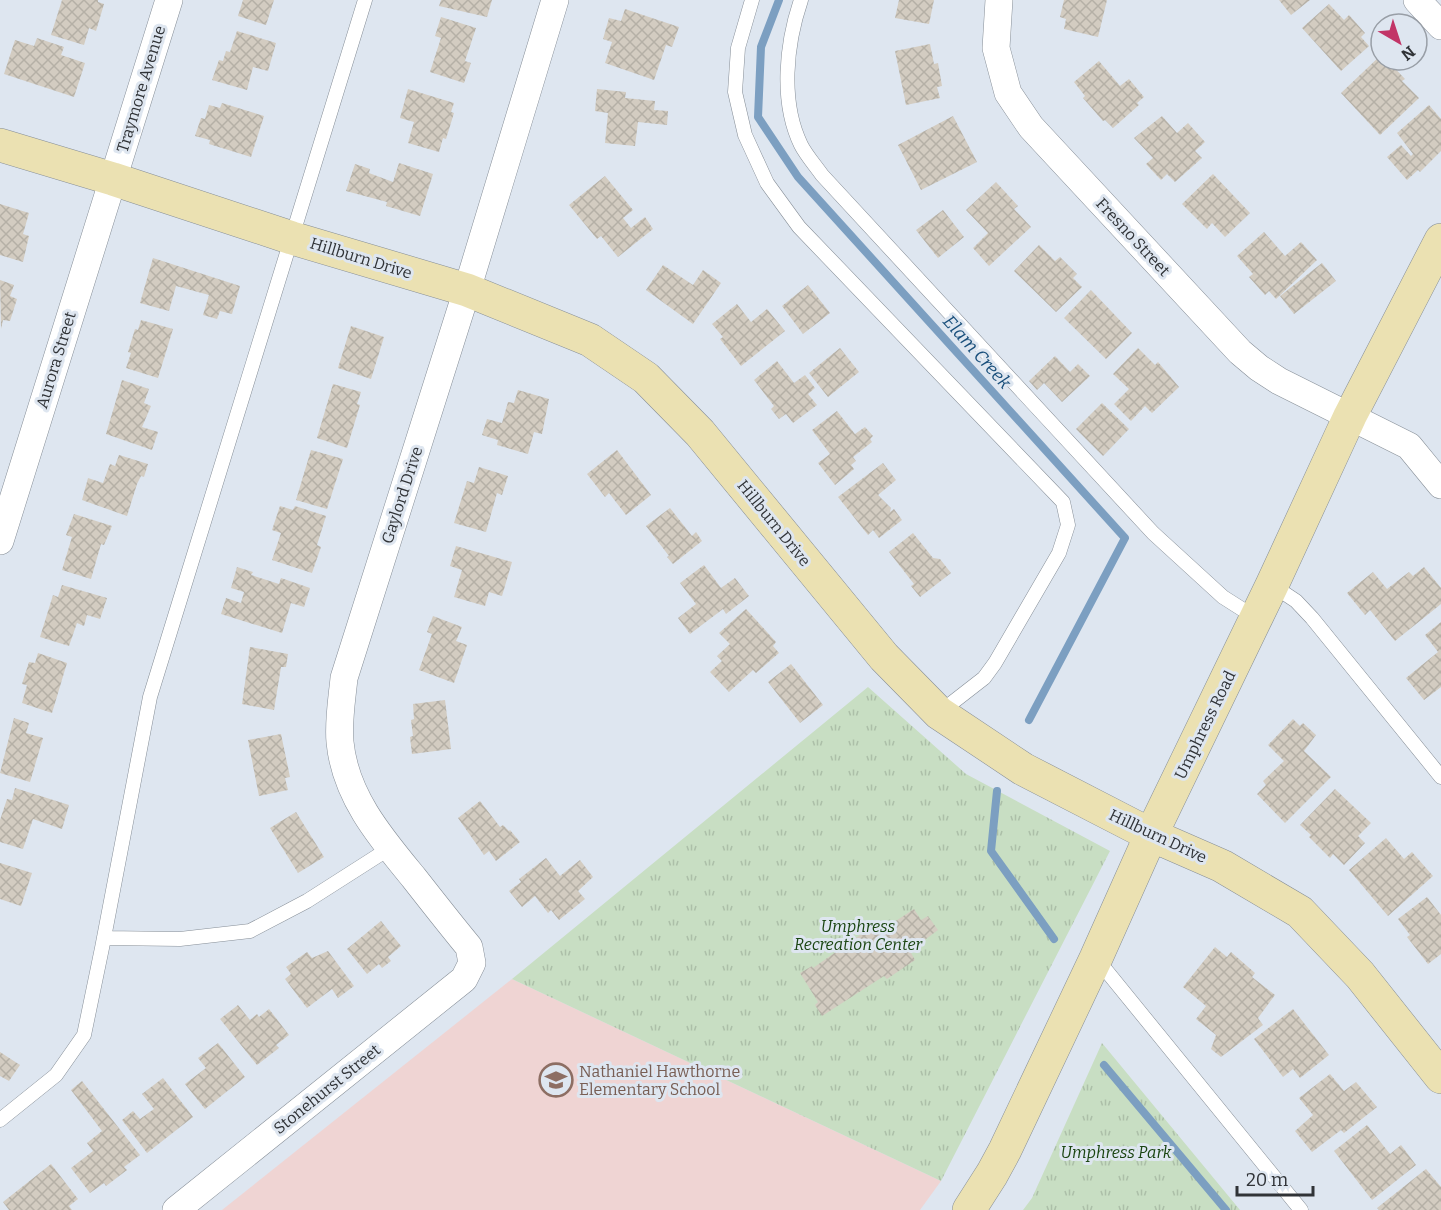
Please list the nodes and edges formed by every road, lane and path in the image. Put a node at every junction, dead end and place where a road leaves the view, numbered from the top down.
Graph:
1 (169, 0) edge
2 (365, 0) edge
3 (555, 0) edge
4 (752, 0) edge
5 (801, 0) edge
6 (999, 0) edge
7 (1417, 0) edge
8 (1441, 26) edge
9 (0, 145) edge
10 (112, 179) junction
11 (292, 238) junction
12 (1441, 240) edge
13 (466, 290) junction
14 (1350, 416) junction
15 (1441, 485) edge
16 (0, 541) edge
17 (1272, 585) junction
18 (1257, 618) junction
19 (939, 713) junction
20 (1441, 777) edge
21 (1151, 835) junction
22 (390, 849) junction
23 (104, 938) junction
24 (1096, 958) junction
25 (472, 963) joint
26 (1441, 1077) edge
27 (0, 1120) edge
28 (176, 1210) edge
29 (969, 1210) edge
30 (1301, 1210) edge

1 - 10 street, Traymore Avenue
2 - 11 lane
3 - 13 street, Gaylord Drive
4 - 19 lane
5 - 18 lane
6 - 14 street, Fresno Street
7 - 8 street
9 - 10 street, Hillburn Drive
10 - 11 street, Hillburn Drive
10 - 16 street, Aurora Street
11 - 13 street, Hillburn Drive
11 - 23 lane
12 - 14 street, Umphress Road
13 - 19 street, Hillburn Drive
13 - 22 street, Gaylord Drive
14 - 15 street, Fresno Street
14 - 17 street, Umphress Road
17 - 18 street, Umphress Road
17 - 20 lane
18 - 21 street, Umphress Road
19 - 21 street, Hillburn Drive
21 - 24 street, Umphress Road
21 - 26 street, Hillburn Drive
22 - 23 lane
22 - 25 street, Gaylord Drive
23 - 27 lane
24 - 29 street, Umphress Road
24 - 30 lane
25 - 28 street, Stonehurst Street

